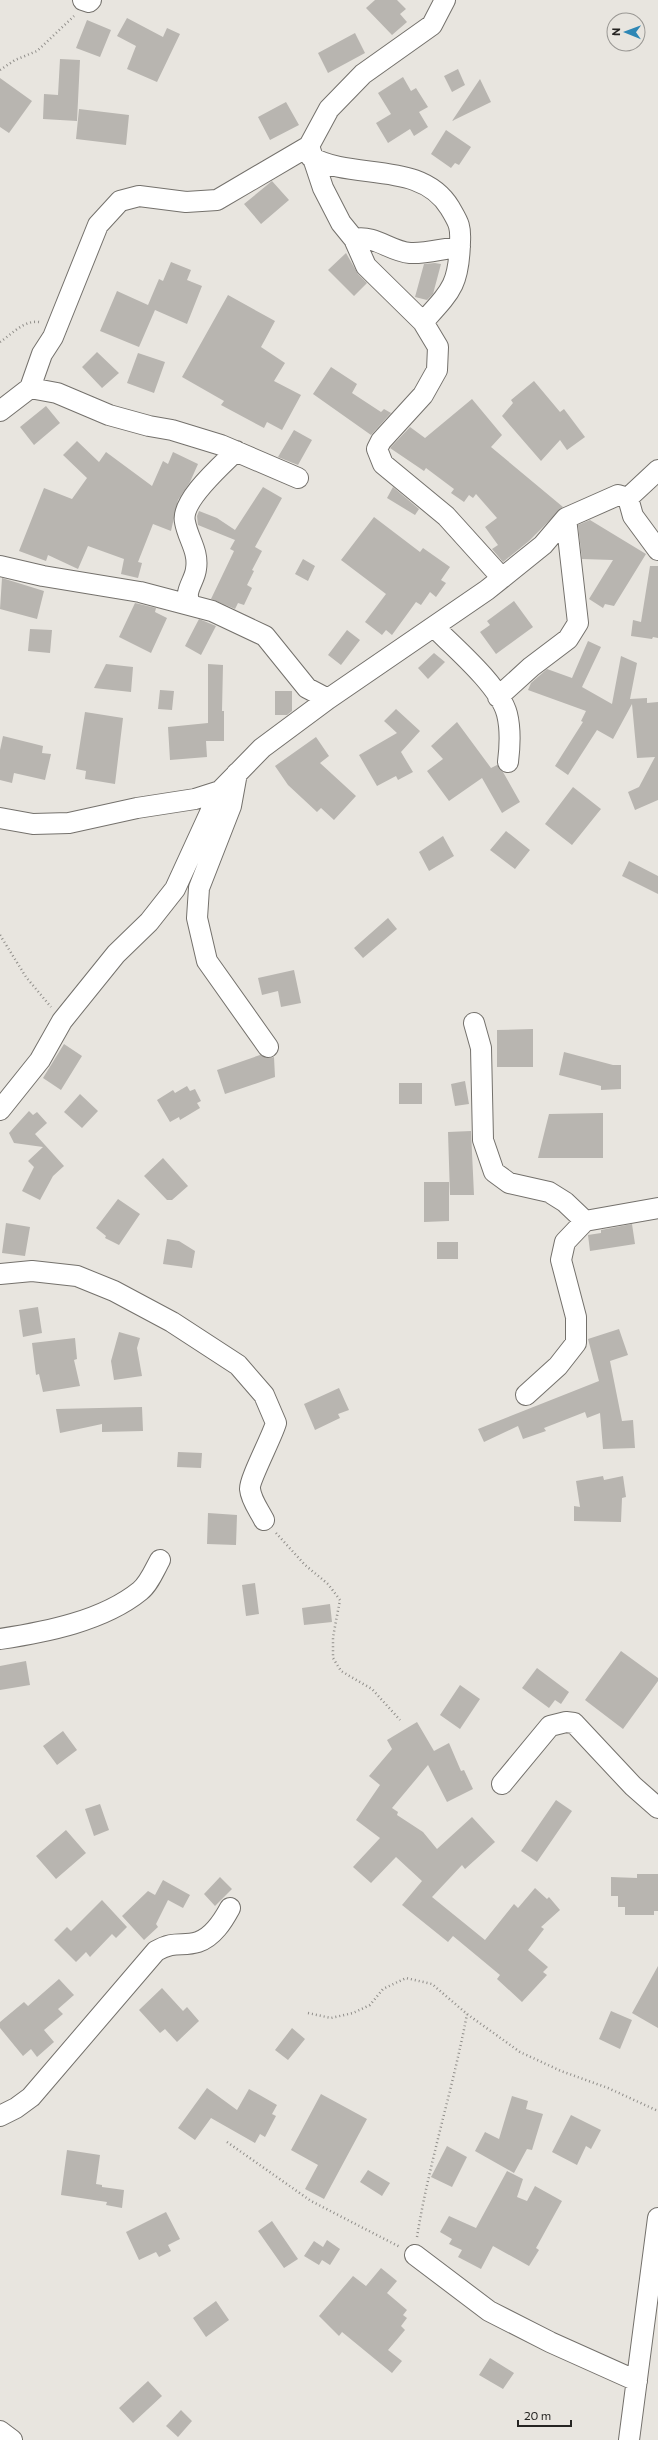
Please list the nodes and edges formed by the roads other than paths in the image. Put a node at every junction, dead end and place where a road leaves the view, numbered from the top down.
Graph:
1 (445, 0) edge
2 (310, 152) junction
3 (354, 239) junction
4 (460, 247) junction
5 (423, 322) junction
6 (30, 388) junction
7 (0, 411) edge
8 (236, 451) junction
9 (658, 470) edge
10 (298, 478) dead end
11 (628, 498) junction
12 (566, 518) junction
13 (658, 550) edge
14 (0, 566) edge
15 (502, 578) junction
16 (191, 604) junction
17 (434, 628) junction
18 (498, 697) junction
19 (328, 699) junction
20 (508, 762) dead end
21 (237, 773) junction
22 (220, 791) junction
23 (0, 818) edge
24 (474, 1023) dead end
25 (268, 1047) dead end
26 (0, 1110) edge
27 (658, 1208) edge
28 (585, 1221) junction
29 (0, 1274) edge
30 (526, 1395) dead end
31 (264, 1520) road end
32 (160, 1560) dead end
33 (0, 1639) edge
34 (502, 1784) dead end
35 (658, 1808) edge
36 (230, 1908) dead end
37 (0, 2116) edge
38 (658, 2218) edge
39 (415, 2255) road end
40 (637, 2380) junction
41 (0, 2431) edge
42 (12, 2440) edge
43 (629, 2440) edge

1 - 2 street
2 - 3 street
2 - 4 street
2 - 6 street
3 - 4 street
3 - 5 street
4 - 5 street
5 - 15 street
6 - 7 street
6 - 8 street
8 - 10 street
8 - 16 street
9 - 11 street
11 - 12 street
11 - 13 street
12 - 15 street
12 - 18 street
14 - 16 street
15 - 17 street
16 - 19 street
17 - 18 street
17 - 19 street
18 - 20 street
19 - 21 street
21 - 22 street
21 - 25 street
22 - 23 street
22 - 26 street
24 - 28 street
27 - 28 street
28 - 30 street
29 - 31 street
32 - 33 street
34 - 35 street
36 - 37 street
38 - 40 street
39 - 40 street
40 - 43 street
41 - 42 street

